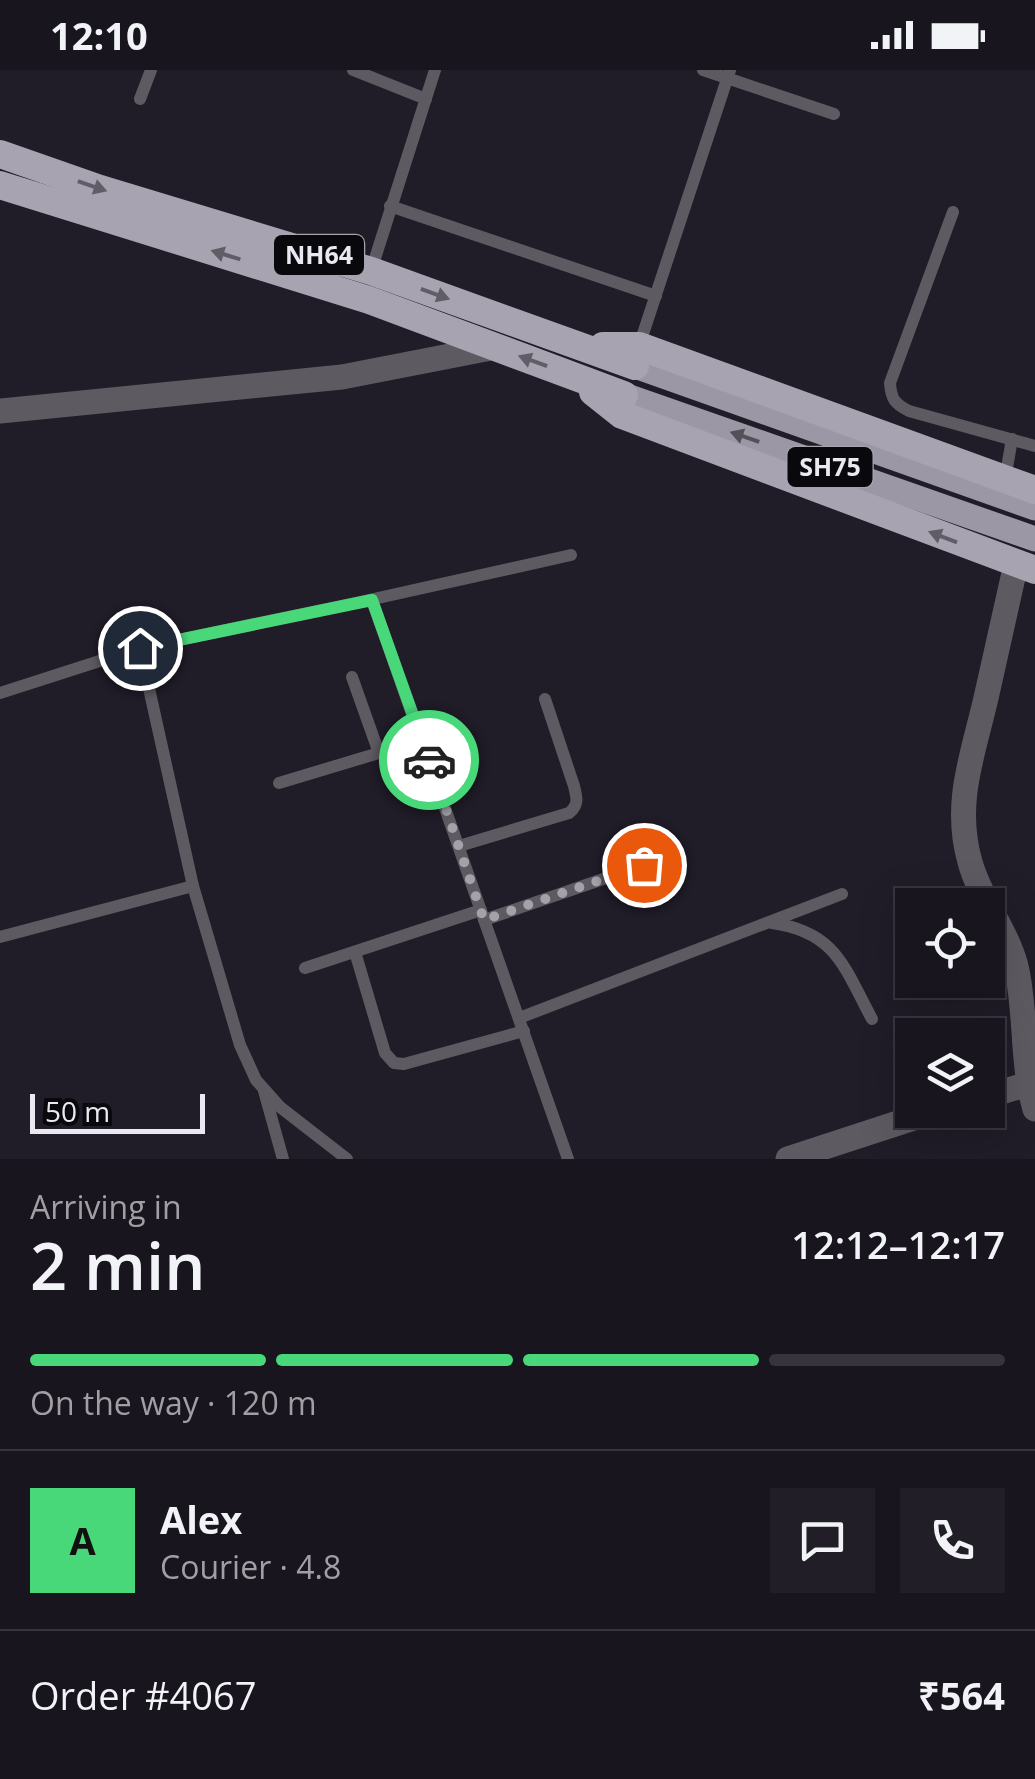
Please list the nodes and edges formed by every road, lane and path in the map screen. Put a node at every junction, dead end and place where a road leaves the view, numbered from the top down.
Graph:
1 (151, 70) edge
2 (353, 70) edge
3 (435, 70) edge
4 (703, 70) edge
5 (728, 74) edge
6 (140, 99) dead end
7 (426, 99) junction
8 (834, 114) dead end
9 (0, 154) edge
10 (0, 185) edge
11 (390, 206) junction
12 (954, 212) dead end
13 (371, 271) junction
14 (656, 296) junction
15 (496, 348) junction
16 (637, 356) junction
17 (572, 375) junction
18 (624, 395) joint
19 (0, 411) edge
20 (1012, 440) junction
21 (1035, 446) edge
22 (1005, 479) junction
23 (1035, 490) edge
24 (1035, 508) edge
25 (1035, 539) edge
26 (571, 555) dead end
27 (1025, 567) edge
28 (372, 600) junction
29 (140, 648) junction
30 (352, 677) dead end
31 (0, 693) edge
32 (545, 699) dead end
33 (422, 740) junction
34 (378, 753) junction
35 (279, 783) dead end
36 (459, 846) junction
37 (676, 854) dead end
38 (193, 886) junction
39 (842, 894) dead end
40 (483, 915) junction
41 (769, 922) junction
42 (0, 936) edge
43 (355, 952) junction
44 (306, 968) dead end
45 (872, 1019) dead end
46 (522, 1025) junction
47 (264, 1089) junction
48 (1032, 1092) edge
49 (1005, 1094) edge
50 (895, 1124) edge
51 (283, 1159) edge
52 (347, 1159) edge
53 (568, 1159) edge
54 (788, 1159) edge

1 - 6 lane
2 - 7 lane
3 - 7 lane
4 - 5 lane
5 - 8 lane
5 - 14 lane
7 - 11 lane
9 -> 13 highway, NH64
15 -> 10 highway, NH64
11 - 13 lane
11 - 14 lane
12 - 20 lane
13 -> 16 highway, NH64
14 - 16 lane
17 -> 15 highway, NH64
15 - 19 street
16 - 22 highway
16 - 24 main road, SH75
17 - 18 highway, NH64
27 -> 17 highway
25 -> 18 main road, SH75
20 - 21 lane
20 - 22 lane
22 - 23 highway
26 - 28 lane
27 - 48 street
28 - 29 lane
28 - 33 lane
29 - 31 lane
29 - 38 lane
30 - 34 lane
32 - 36 lane
33 - 34 lane
33 - 36 lane
34 - 35 lane
36 - 40 lane
37 - 40 lane
38 - 42 lane
38 - 47 lane
39 - 41 lane
40 - 43 lane
40 - 46 lane
41 - 45 lane
41 - 46 lane
43 - 44 lane
43 - 46 lane
46 - 53 lane
47 - 51 lane
47 - 52 lane
48 - 49 street
50 - 54 street

